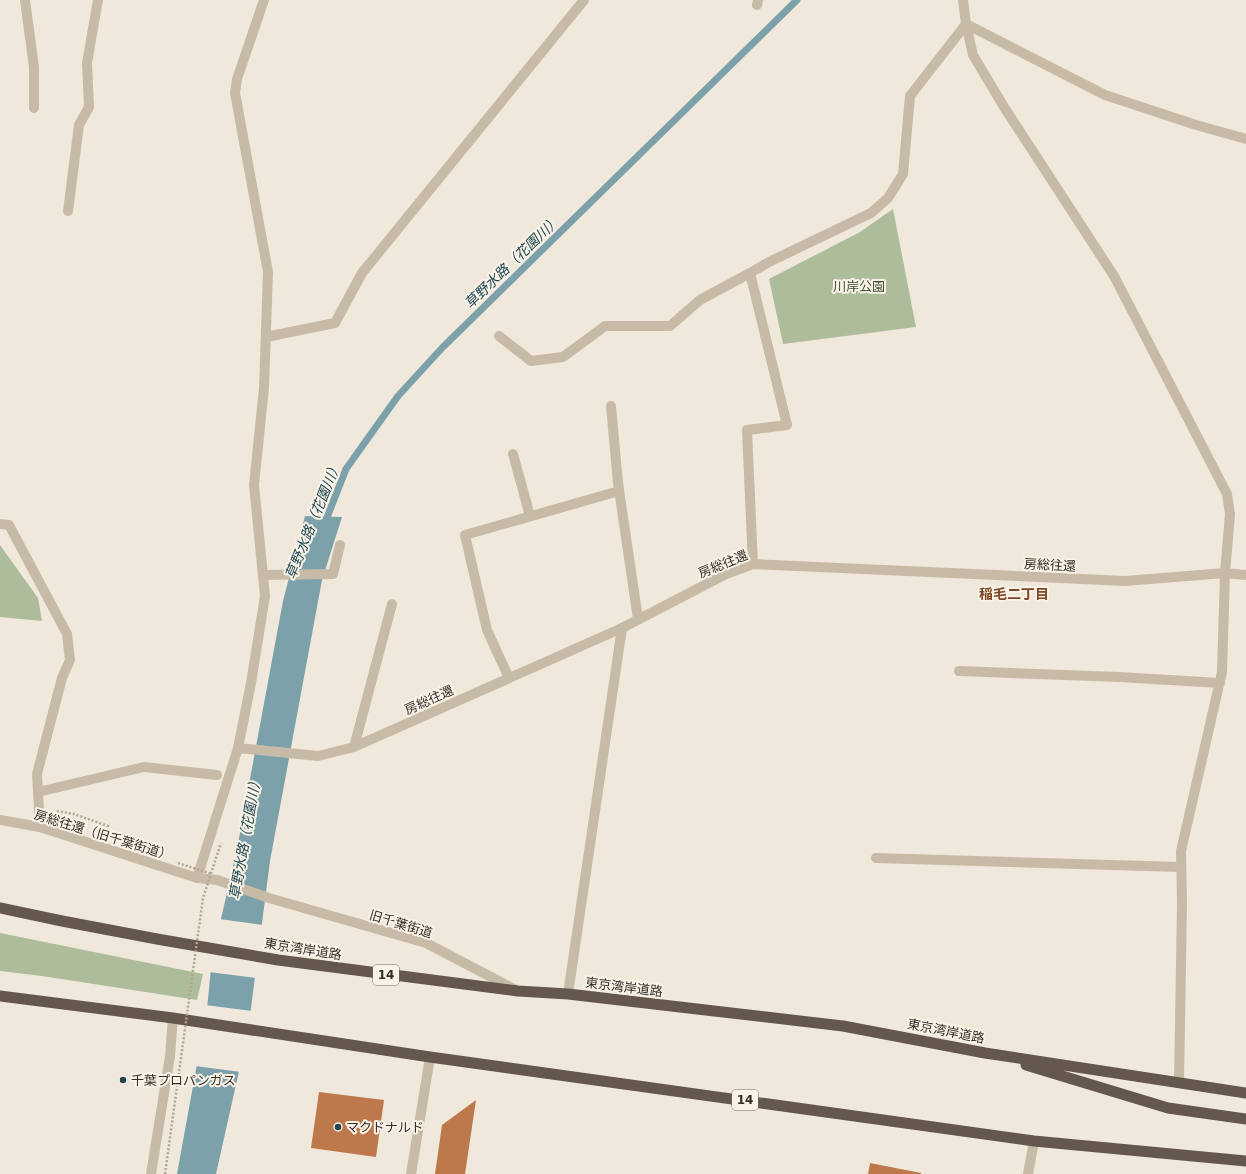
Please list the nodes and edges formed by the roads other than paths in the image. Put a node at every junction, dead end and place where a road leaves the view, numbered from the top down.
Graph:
1 (25, 0) edge
2 (98, 0) edge
3 (264, 0) edge
4 (584, 0) edge
5 (963, 0) edge
6 (966, 24) junction
7 (34, 108) dead end
8 (1246, 139) edge
9 (68, 211) dead end
10 (750, 273) junction
11 (499, 336) dead end
12 (266, 337) junction
13 (611, 406) dead end
14 (513, 454) dead end
15 (619, 491) junction
16 (530, 516) junction
17 (0, 524) edge
18 (340, 545) dead end
19 (753, 564) junction
20 (1225, 573) junction
21 (264, 574) junction
22 (1246, 575) edge
23 (392, 604) dead end
24 (638, 619) junction
25 (622, 628) junction
26 (959, 671) dead end
27 (509, 678) junction
28 (1220, 683) junction
29 (354, 747) junction
30 (238, 748) junction
31 (218, 775) dead end
32 (38, 792) junction
33 (0, 820) edge
34 (40, 827) junction
35 (876, 858) dead end
36 (1181, 867) junction
37 (197, 878) junction
38 (0, 908) edge
39 (518, 991) junction
40 (568, 994) junction
41 (0, 996) edge
42 (173, 1018) junction
43 (985, 1053) junction
44 (430, 1057) junction
45 (1179, 1083) junction
46 (1246, 1093) edge
47 (1246, 1119) edge
48 (1034, 1141) junction
49 (1246, 1161) edge
50 (151, 1174) edge
51 (411, 1174) edge
52 (1028, 1174) edge

1 - 7 street
2 - 9 street
3 - 12 street
4 - 12 street
5 - 6 street
6 - 8 street
6 - 10 street
6 - 20 street
10 - 11 street
10 - 19 street
12 - 21 street
13 - 15 street
14 - 16 street
15 - 16 street
15 - 24 street
16 - 27 street
17 - 32 street
18 - 21 street
19 - 20 street, 房総往還
19 - 24 street, 房総往還
20 - 22 street, 房総往還
20 - 28 street
21 - 30 street
23 - 29 street
24 - 25 street, 房総往還
25 - 27 street, 房総往還
25 - 40 street
26 - 28 street
27 - 29 street, 房総往還
28 - 36 street
29 - 30 street, 房総往還
30 - 37 street
31 - 32 street
32 - 34 street
33 - 34 street, 房総往還（旧千葉街道）
34 - 37 street, 房総往還（旧千葉街道）
35 - 36 street
36 - 45 street
37 - 39 street, 旧千葉街道
38 - 39 highway, 東京湾岸道路 / 14
39 - 40 highway, 東京湾岸道路 / 14
40 - 43 highway, 東京湾岸道路 / 14
41 - 42 highway, 14
42 - 44 highway, 14
42 - 50 street
43 - 45 highway, 東京湾岸道路 / 14
43 - 47 highway
44 - 48 highway, 14
44 - 51 street
45 - 46 highway, 東京湾岸道路 / 14
48 - 49 highway, 14
48 - 52 street

